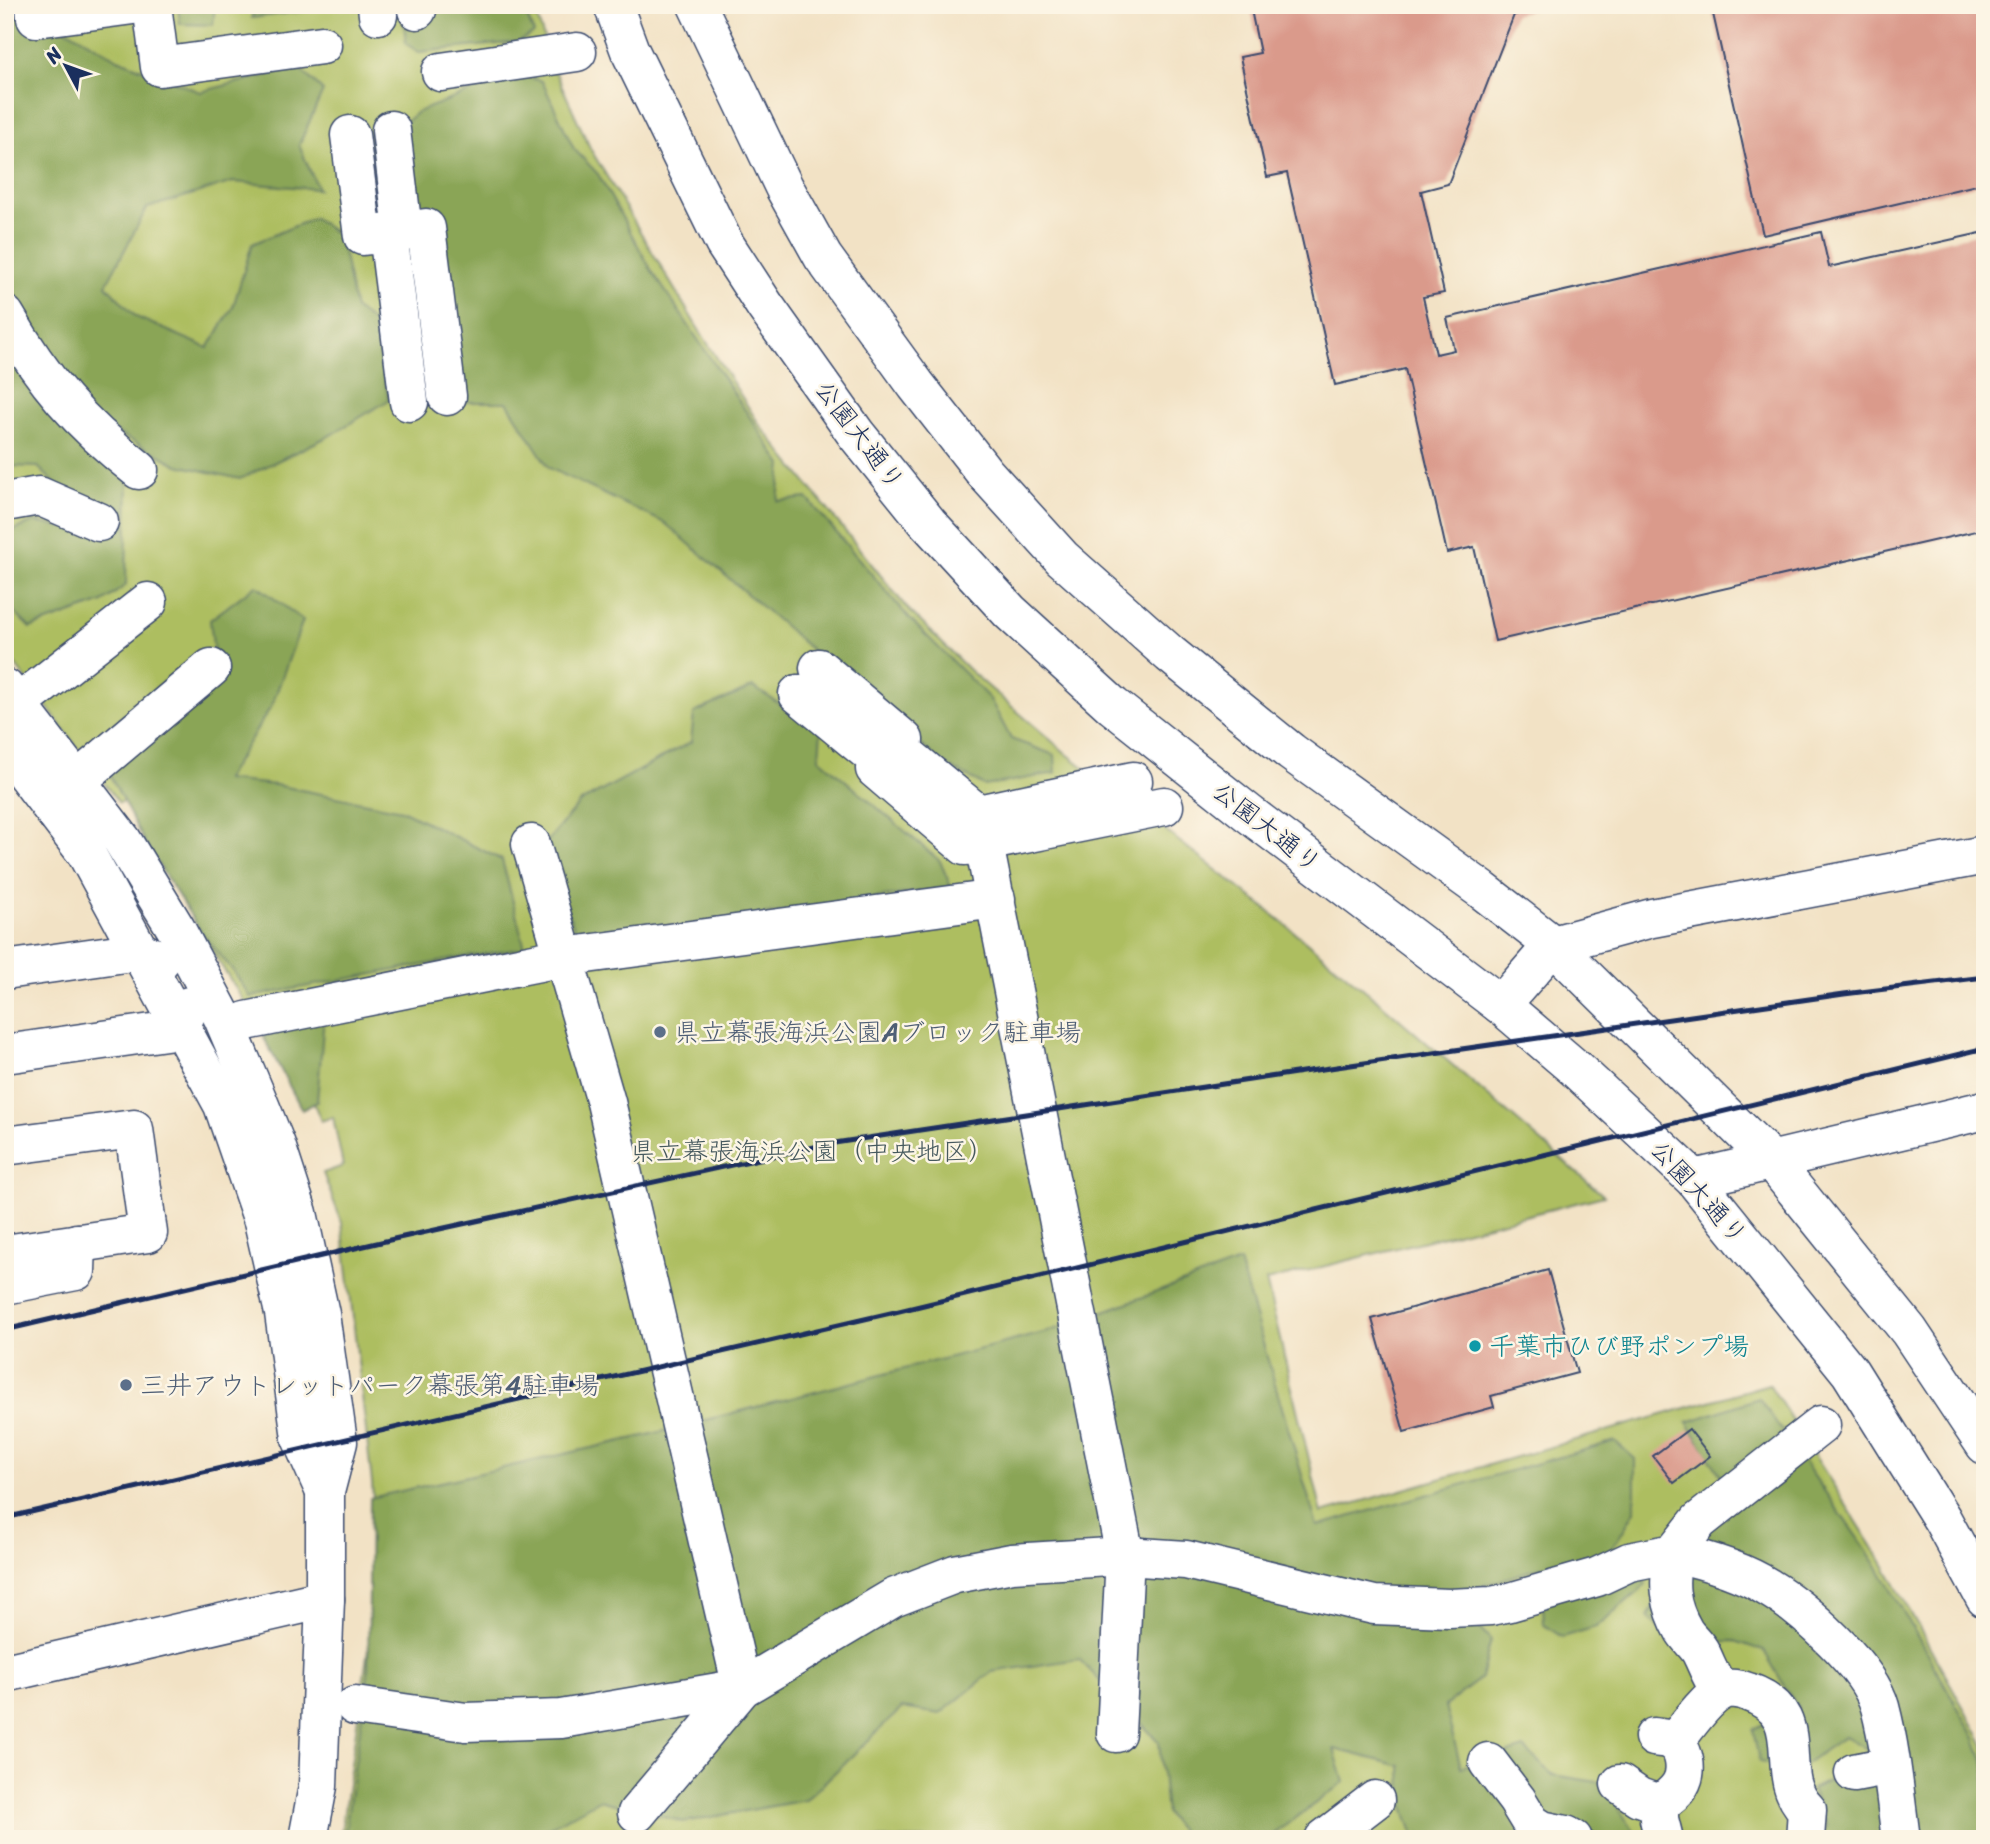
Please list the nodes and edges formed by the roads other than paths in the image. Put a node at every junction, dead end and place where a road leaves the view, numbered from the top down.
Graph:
1 (35, 5) edge
2 (132, 5) edge
3 (152, 5) edge
4 (613, 5) edge
5 (697, 5) edge
6 (322, 45) dead end
7 (578, 52) dead end
8 (441, 72) dead end
9 (391, 130) dead end
10 (350, 135) dead end
11 (395, 232) junction
12 (5, 315) edge
13 (438, 326) junction
14 (400, 331) junction
15 (447, 396) dead end
16 (409, 402) dead end
17 (139, 470) dead end
18 (5, 502) edge
19 (99, 522) dead end
20 (148, 602) dead end
21 (211, 668) dead end
22 (808, 681) dead end
23 (19, 690) edge
24 (5, 747) edge
25 (91, 769) dead end
26 (1133, 781) dead end
27 (1164, 806) dead end
28 (982, 828) junction
29 (531, 844) dead end
30 (1985, 855) edge
31 (996, 899) junction
32 (1553, 945) junction
33 (139, 951) junction
34 (564, 957) junction
35 (5, 970) edge
36 (201, 977) junction
37 (1501, 1005) junction
38 (246, 1021) dead end
39 (180, 1029) junction
40 (5, 1054) edge
41 (1985, 1110) edge
42 (5, 1146) edge
43 (1771, 1160) junction
44 (1694, 1179) junction
45 (5, 1254) edge
46 (76, 1257) junction
47 (5, 1285) edge
48 (1821, 1425) dead end
49 (1985, 1445) edge
50 (326, 1492) junction
51 (1674, 1553) junction
52 (1125, 1556) junction
53 (1985, 1598) edge
54 (326, 1599) junction
55 (5, 1673) edge
56 (742, 1688) junction
57 (1722, 1690) junction
58 (355, 1706) dead end
59 (1116, 1733) dead end
60 (1488, 1762) dead end
61 (1891, 1766) junction
62 (1854, 1773) dead end
63 (1620, 1784) dead end
64 (1375, 1800) dead end
65 (637, 1813) dead end
66 (1662, 1821) edge
67 (308, 1839) edge
68 (1324, 1839) edge
69 (1573, 1839) edge
70 (1805, 1839) edge
71 (1901, 1839) edge

1 - 2 street
3 - 6 street
4 - 37 street, 公園大通り
5 - 32 street
7 - 8 street
9 - 11 street
10 - 11 street
11 - 13 street
11 - 14 street
12 - 17 street
13 - 14 street
13 - 15 street
14 - 16 street
18 - 19 street
20 - 23 street
21 - 25 street
22 - 28 street
23 - 36 street
24 - 33 street
26 - 28 street
27 - 28 street
28 - 31 street
29 - 34 street
30 - 32 street
31 - 34 street
31 - 52 street
32 - 37 street
32 - 43 street
33 - 35 street
33 - 36 street
33 - 39 street
34 - 38 street
34 - 56 street
36 - 39 street
36 - 50 street
37 - 44 street, 公園大通り
39 - 40 street
39 - 50 street
41 - 43 street
42 - 46 street
43 - 44 street
43 - 49 street
44 - 53 street, 公園大通り
45 - 46 street
46 - 47 street
48 - 51 street
50 - 54 street
51 - 52 street
51 - 57 street
51 - 61 street
52 - 56 street
52 - 59 street
54 - 55 street
54 - 67 street
56 - 58 street
56 - 65 street
57 - 66 street
57 - 70 street
60 - 69 street
61 - 62 street
61 - 71 street
63 - 66 street
64 - 68 street

